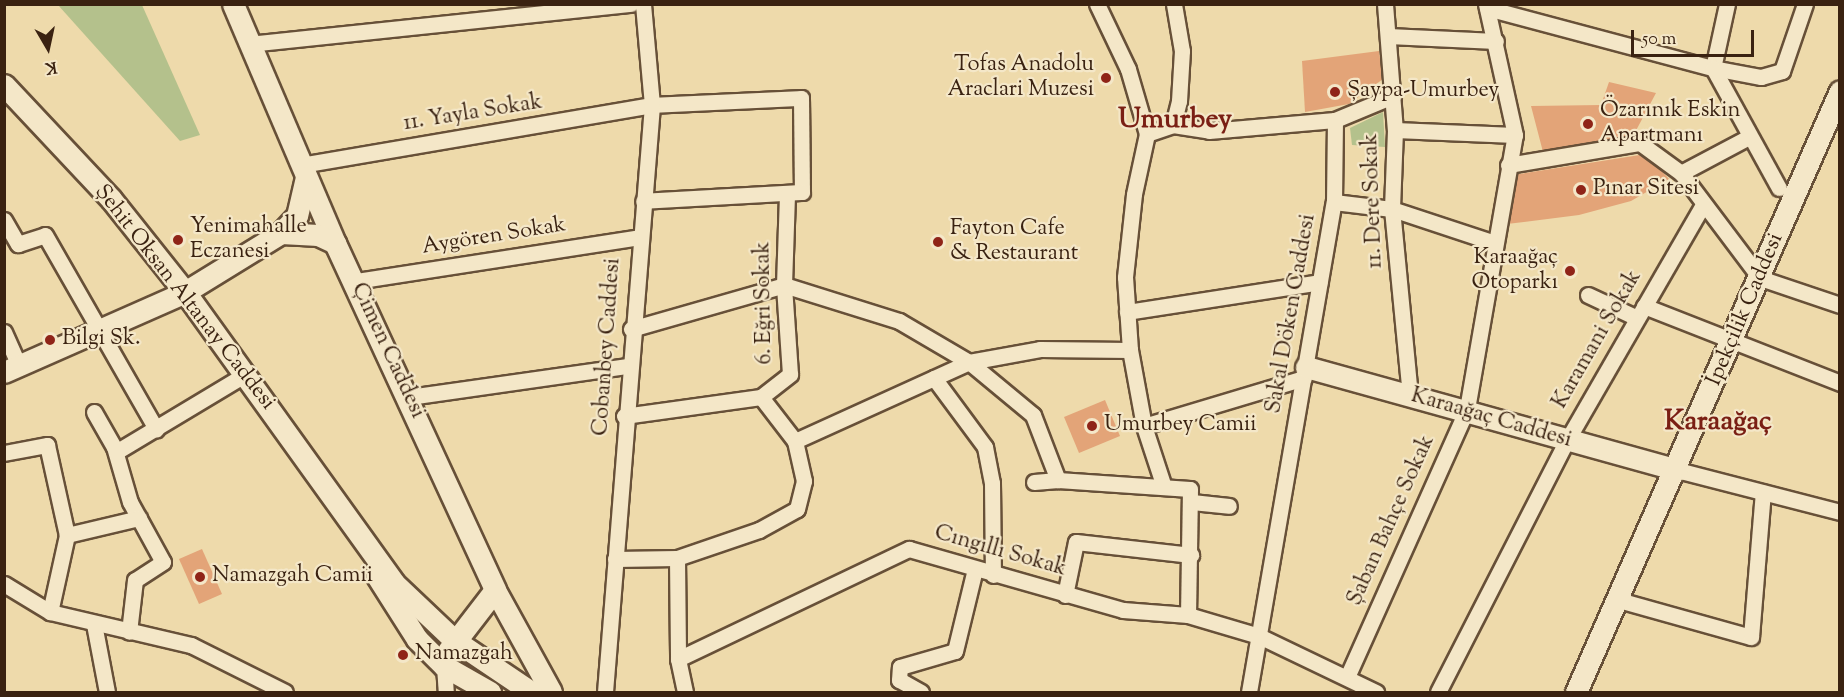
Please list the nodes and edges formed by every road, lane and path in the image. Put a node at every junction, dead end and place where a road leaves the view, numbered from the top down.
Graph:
1 (233, 4) edge
2 (630, 4) edge
3 (643, 4) edge
4 (1097, 4) edge
5 (1174, 4) edge
6 (1384, 4) edge
7 (1727, 4) edge
8 (1805, 4) edge
9 (1486, 6) edge
10 (1388, 36) junction
11 (1496, 41) junction
12 (249, 44) junction
13 (1713, 68) junction
14 (4, 85) edge
15 (1839, 90) edge
16 (1393, 96) junction
17 (652, 105) junction
18 (1335, 120) junction
19 (1173, 125) junction
20 (1395, 130) junction
21 (1147, 134) junction
22 (1515, 135) junction
23 (1749, 137) junction
24 (1508, 165) junction
25 (304, 171) junction
26 (1680, 173) junction
27 (1779, 188) dead end
28 (787, 195) junction
29 (643, 201) junction
30 (1334, 202) junction
31 (1703, 205) junction
32 (1392, 209) junction
33 (4, 220) edge
34 (281, 233) junction
35 (639, 237) junction
36 (335, 243) junction
37 (1495, 243) junction
38 (11, 247) edge
39 (1760, 278) junction
40 (356, 281) junction
41 (1320, 282) junction
42 (784, 285) junction
43 (185, 292) junction
44 (1588, 295) dead end
45 (1839, 305) edge
46 (1127, 312) junction
47 (1640, 312) junction
48 (631, 328) junction
49 (4, 332) edge
50 (101, 332) junction
51 (1731, 343) junction
52 (1130, 350) junction
53 (969, 362) junction
54 (628, 366) junction
55 (12, 370) edge
56 (1305, 372) junction
57 (246, 374) junction
58 (934, 378) junction
59 (1839, 383) edge
60 (1410, 395) junction
61 (761, 396) junction
62 (409, 397) junction
63 (1467, 410) junction
64 (94, 412) dead end
65 (624, 416) junction
66 (1144, 426) junction
67 (156, 429) junction
68 (795, 441) junction
69 (1566, 442) junction
70 (116, 452) junction
71 (4, 453) edge
72 (1677, 470) junction
73 (1058, 480) junction
74 (1034, 482) dead end
75 (1164, 487) junction
76 (1763, 492) junction
77 (1192, 502) junction
78 (1228, 506) dead end
79 (1839, 512) edge
80 (139, 518) junction
81 (348, 522) junction
82 (67, 535) junction
83 (1191, 555) junction
84 (677, 558) junction
85 (615, 560) junction
86 (975, 569) junction
87 (993, 575) junction
88 (4, 584) edge
89 (495, 590) junction
90 (1065, 595) junction
91 (1615, 599) junction
92 (50, 612) junction
93 (1188, 615) junction
94 (94, 624) junction
95 (129, 632) junction
96 (1259, 636) junction
97 (454, 640) junction
98 (678, 659) junction
99 (444, 666) junction
100 (1348, 675) junction
101 (107, 693) edge
102 (285, 693) edge
103 (446, 693) edge
104 (490, 693) edge
105 (531, 693) edge
106 (551, 693) edge
107 (605, 693) edge
108 (685, 693) edge
109 (921, 693) edge
110 (1249, 693) edge
111 (1376, 693) edge
112 (1438, 693) edge
113 (1576, 693) edge

1 - 12 main road, Çimen Caddesi
2 - 12 street
3 - 17 street, Cobanbey Caddesi
4 - 21 street
5 - 19 street
6 - 10 street, 11. Dere Sokak
7 - 13 street
8 - 13 street
9 - 11 street, Şaban Bahçe Sokak
9 - 13 street
10 - 11 street
10 - 16 street, 11. Dere Sokak
11 - 22 street, Şaban Bahçe Sokak
12 - 25 main road, Çimen Caddesi
13 - 23 street
14 - 43 main road, Şehit Oksan Altanay Caddesi
15 - 39 main road, İpekçilik Caddesi
16 - 18 street
16 - 20 street, 11. Dere Sokak
17 - 25 street, 11. Yayla Sokak
17 - 28 street, 11. Yayla Sokak
17 - 29 street, Cobanbey Caddesi
18 - 19 street
18 - 30 street, Sakal Döken Caddesi
19 - 21 street
20 - 22 street
20 - 32 street, 11. Dere Sokak
21 - 46 street
22 - 24 street, Şaban Bahçe Sokak
23 - 26 street
23 - 27 street
24 - 26 street
24 - 37 street, Şaban Bahçe Sokak
25 - 34 main road
25 - 36 main road, Çimen Caddesi
26 - 31 street
28 - 29 street
28 - 42 street, 6. Eğri Sokak
29 - 35 street, Cobanbey Caddesi
30 - 32 street
30 - 41 street, Sakal Döken Caddesi
31 - 39 street
31 - 47 street, Karamani Sokak
32 - 37 street
32 - 60 street, 11. Dere Sokak
33 - 38 street
34 - 36 main road
34 - 43 main road
35 - 40 street, Aygören Sokak
35 - 48 street, Cobanbey Caddesi
36 - 40 main road, Çimen Caddesi
37 - 63 street, Şaban Bahçe Sokak
38 - 50 street
39 - 45 street
39 - 51 main road, İpekçilik Caddesi
40 - 62 main road, Çimen Caddesi
41 - 46 street
41 - 56 street, Sakal Döken Caddesi
42 - 48 street
42 - 53 street
42 - 61 street, 6. Eğri Sokak
43 - 50 main road
43 - 57 main road, Şehit Oksan Altanay Caddesi
44 - 47 street
46 - 52 street
47 - 51 street
47 - 69 street, Karamani Sokak
48 - 54 street, Cobanbey Caddesi
49 - 55 street
50 - 55 main road
50 - 67 street
51 - 59 street
51 - 72 main road, İpekçilik Caddesi
52 - 53 street
52 - 66 street
53 - 58 street
53 - 73 street
54 - 62 street
54 - 65 street, Cobanbey Caddesi
56 - 60 main road, Karaağaç Caddesi
56 - 66 street
56 - 96 street, Sakal Döken Caddesi
57 - 67 street
57 - 81 main road, Şehit Oksan Altanay Caddesi
58 - 68 street
58 - 87 street
60 - 63 main road, Karaağaç Caddesi
61 - 65 street
61 - 68 street
62 - 89 main road, Çimen Caddesi
63 - 69 main road, Karaağaç Caddesi
63 - 100 street, Şaban Bahçe Sokak
64 - 70 street
65 - 85 street, Cobanbey Caddesi
66 - 75 street
67 - 70 street
68 - 84 street
69 - 72 main road, Karaağaç Caddesi
69 - 112 street, Karamani Sokak
70 - 80 street
71 - 82 street
72 - 76 street
72 - 91 main road, İpekçilik Caddesi
73 - 74 street
73 - 75 street
75 - 77 street
76 - 79 street
76 - 91 street
77 - 78 street
77 - 83 street
80 - 82 street
80 - 95 street
81 - 97 main road, Şehit Oksan Altanay Caddesi
81 - 99 main road, Şehit Oksan Altanay Caddesi
82 - 92 street
83 - 90 street
83 - 93 street
84 - 85 street
84 - 98 street
85 - 107 street, Cobanbey Caddesi
86 - 87 street, Cıngıllı Sokak
86 - 98 street, Cıngıllı Sokak
86 - 109 street
87 - 90 street, Cıngıllı Sokak
88 - 92 street
89 - 97 main road
89 - 106 main road, Çimen Caddesi
90 - 93 street, Cıngıllı Sokak
91 - 113 main road, İpekçilik Caddesi
92 - 94 street
93 - 96 street, Cıngıllı Sokak
94 - 95 street
94 - 101 street
95 - 102 street
96 - 100 street, Cıngıllı Sokak
96 - 110 street, Sakal Döken Caddesi
97 - 99 main road
97 - 105 main road, Şehit Oksan Altanay Caddesi
98 - 108 street
99 - 103 street
99 - 104 main road, Şehit Oksan Altanay Caddesi
100 - 111 street, Cıngıllı Sokak

